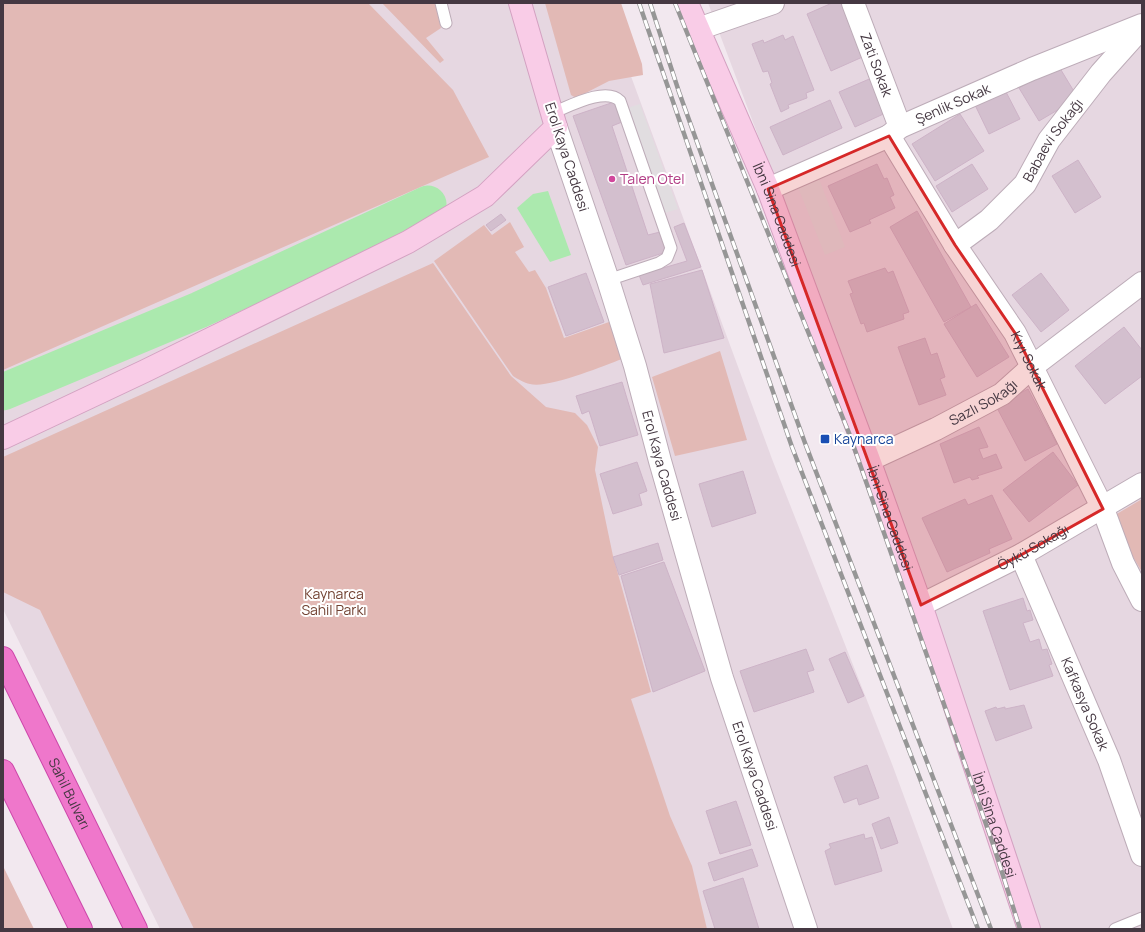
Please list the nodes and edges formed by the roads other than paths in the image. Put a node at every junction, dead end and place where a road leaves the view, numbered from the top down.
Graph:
1 (441, 3) edge
2 (520, 3) edge
3 (687, 3) edge
4 (773, 3) edge
5 (853, 3) edge
6 (446, 24) dead end
7 (1142, 26) edge
8 (698, 29) junction
9 (554, 120) junction
10 (895, 131) junction
11 (768, 189) junction
12 (955, 245) junction
13 (608, 280) junction
14 (1142, 283) edge
15 (1033, 366) junction
16 (3, 438) edge
17 (869, 460) junction
18 (1142, 484) edge
19 (1103, 509) junction
20 (1021, 555) junction
21 (1142, 600) edge
22 (921, 605) junction
23 (3, 658) edge
24 (3, 771) edge
25 (1142, 855) edge
26 (1142, 918) edge
27 (80, 929) edge
28 (136, 929) edge
29 (806, 929) edge
30 (1029, 929) edge
31 (1115, 929) edge

1 - 6 lane
2 - 9 street, Erol Kaya Caddesi
3 - 8 street, İbni Sina Caddesi
4 - 8 street
5 - 10 street, Zati Sokak
7 - 10 street, Şenlik Sokak
7 - 12 street, Babaevi Sokağı
8 - 11 street, İbni Sina Caddesi
9 - 13 street, Erol Kaya Caddesi
9 - 13 lane
9 - 16 street
10 - 11 street, Şenlik Sokak
10 - 12 street, Kıyı Sokak
11 - 17 street, İbni Sina Caddesi
12 - 15 street, Kıyı Sokak
13 - 29 street, Erol Kaya Caddesi
14 - 15 street, Sazlı Sokağı
15 - 17 street, Sazlı Sokağı
15 - 19 street, Kıyı Sokak
17 - 22 street, İbni Sina Caddesi
18 - 19 street, Öykü Sokağı
19 - 20 street, Öykü Sokağı
19 - 21 street, Kıyı Sokak
20 - 22 street, Öykü Sokağı
20 - 25 street, Kafkasya Sokak
22 - 30 street, İbni Sina Caddesi
23 - 28 highway, Sahil Bulvarı
24 - 27 highway
26 - 31 lane

